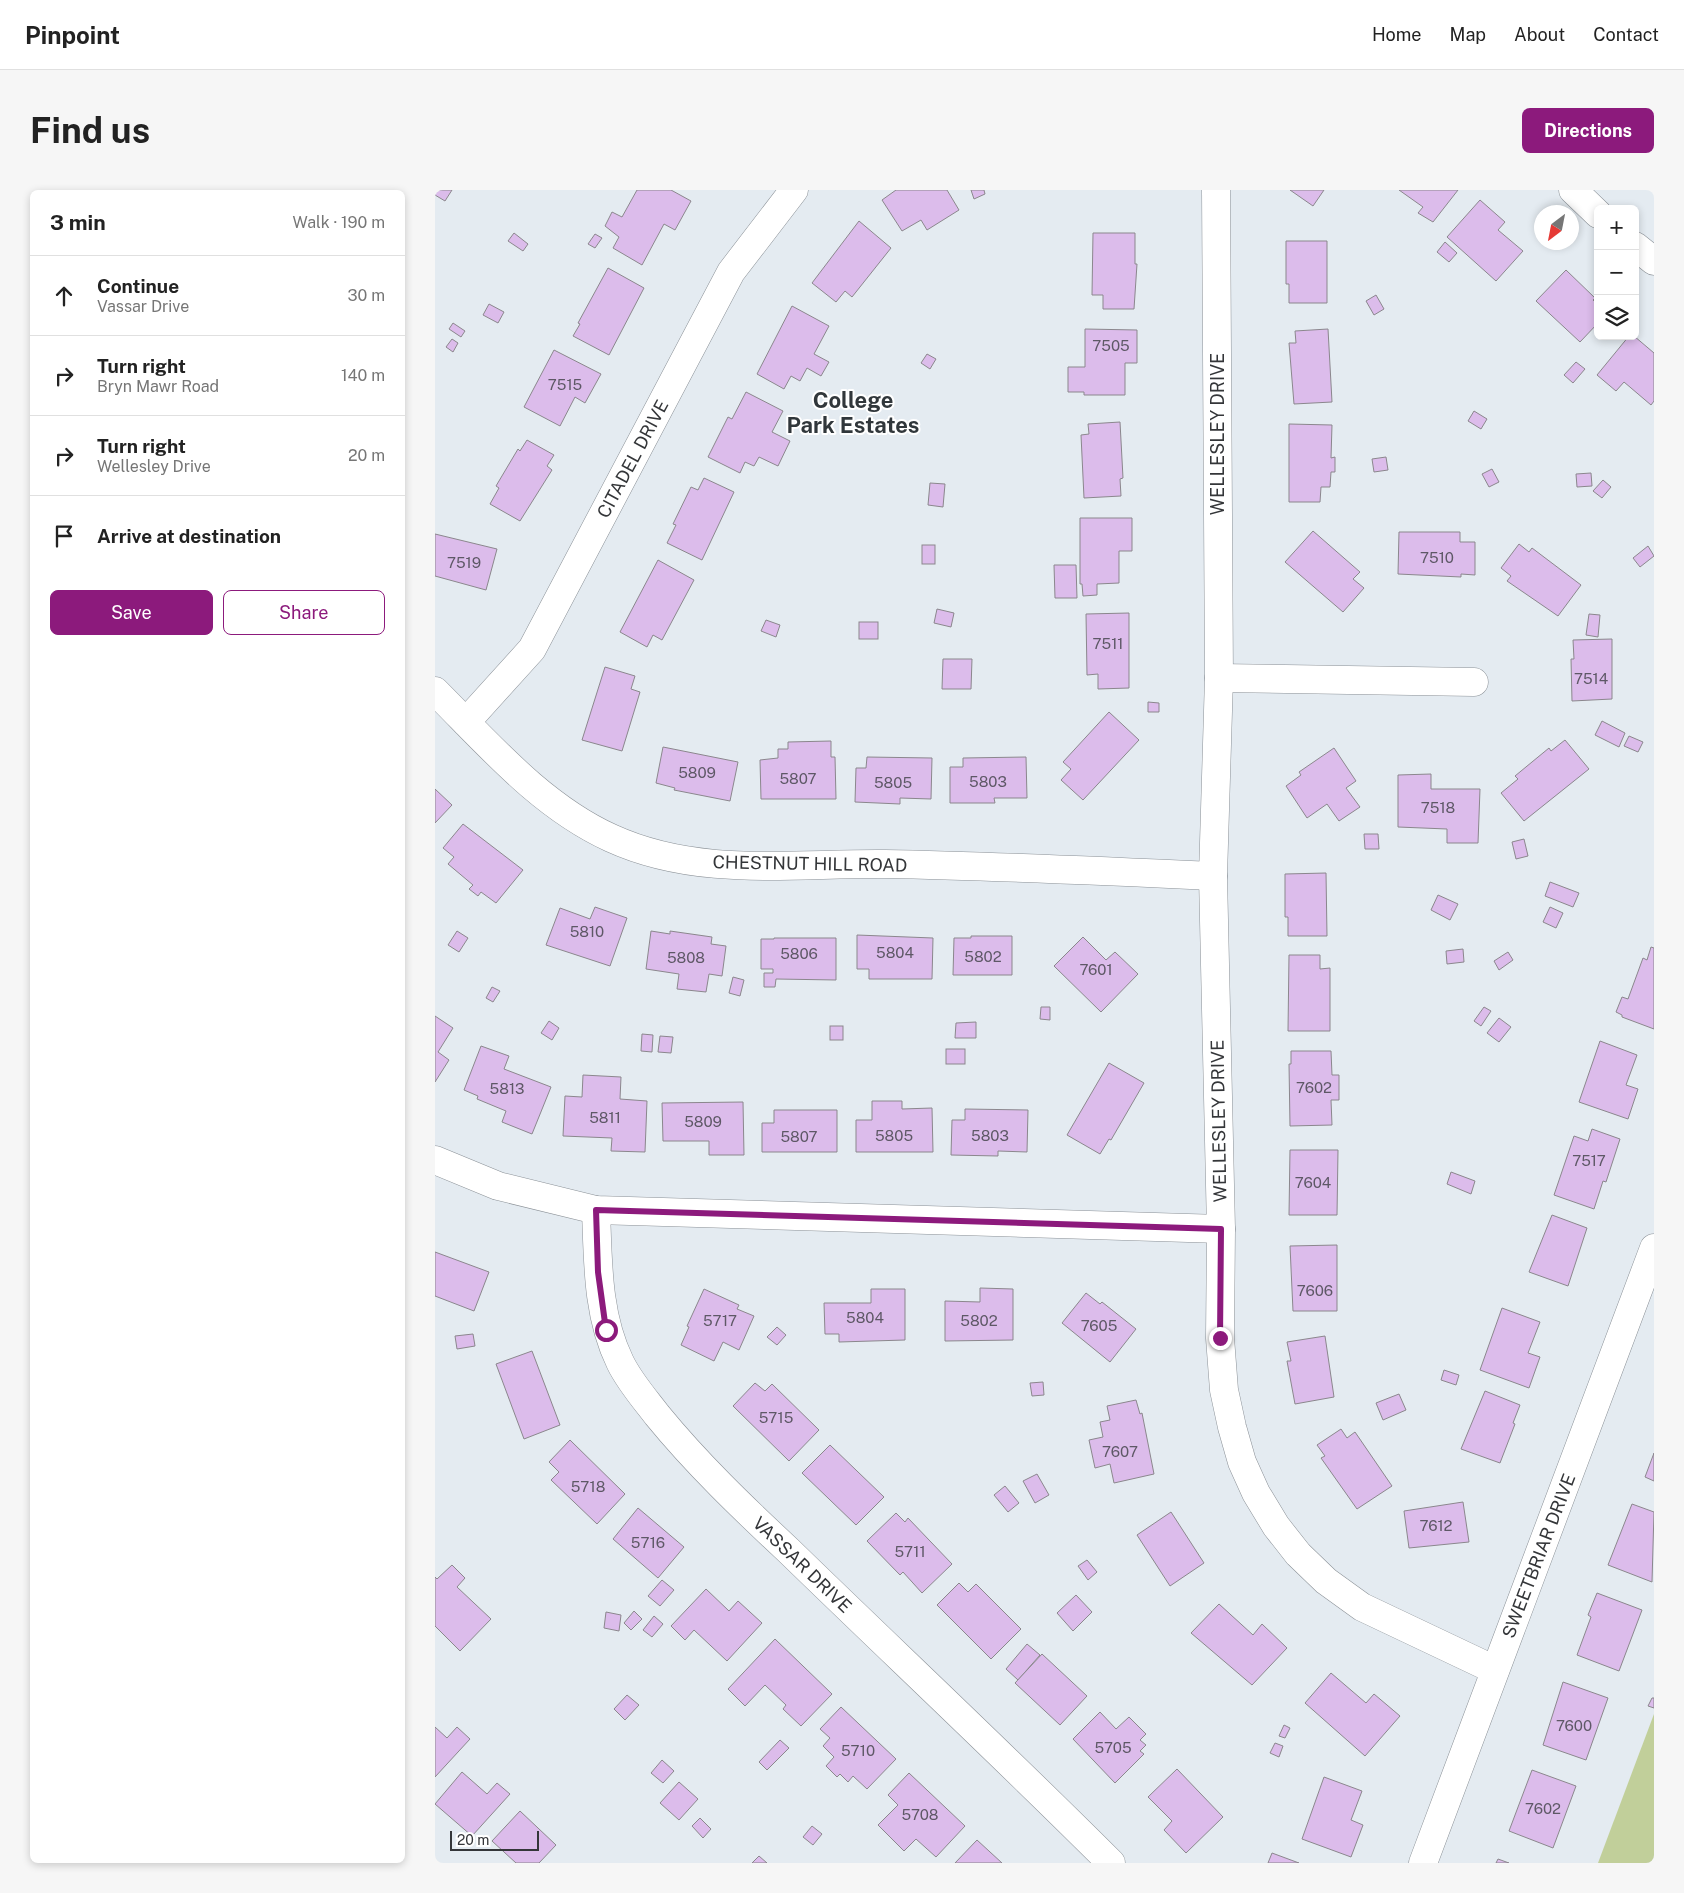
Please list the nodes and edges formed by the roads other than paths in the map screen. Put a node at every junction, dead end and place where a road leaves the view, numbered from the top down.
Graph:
1 (794, 190) edge
2 (1216, 190) edge
3 (1573, 190) edge
4 (1594, 210) edge
5 (1639, 249) edge
6 (1654, 261) edge
7 (1219, 678) junction
8 (1474, 682) dead end
9 (435, 691) edge
10 (466, 722) junction
11 (1213, 876) junction
12 (435, 1160) edge
13 (596, 1210) junction
14 (1221, 1229) junction
15 (1654, 1248) edge
16 (1495, 1670) junction
17 (1111, 1863) edge
18 (1423, 1863) edge

1 - 10 street, CITADEL DRIVE
2 - 7 street, WELLESLEY DRIVE
3 - 4 street
5 - 6 street
7 - 8 street
7 - 11 street, WELLESLEY DRIVE
9 - 10 street, CHESTNUT HILL ROAD
10 - 11 street, CHESTNUT HILL ROAD
11 - 14 street, WELLESLEY DRIVE
12 - 13 street
13 - 14 street
13 - 17 street, VASSAR DRIVE
14 - 16 street, WELLESLEY DRIVE
15 - 16 street, SWEETBRIAR DRIVE
16 - 18 street, SWEETBRIAR DRIVE

